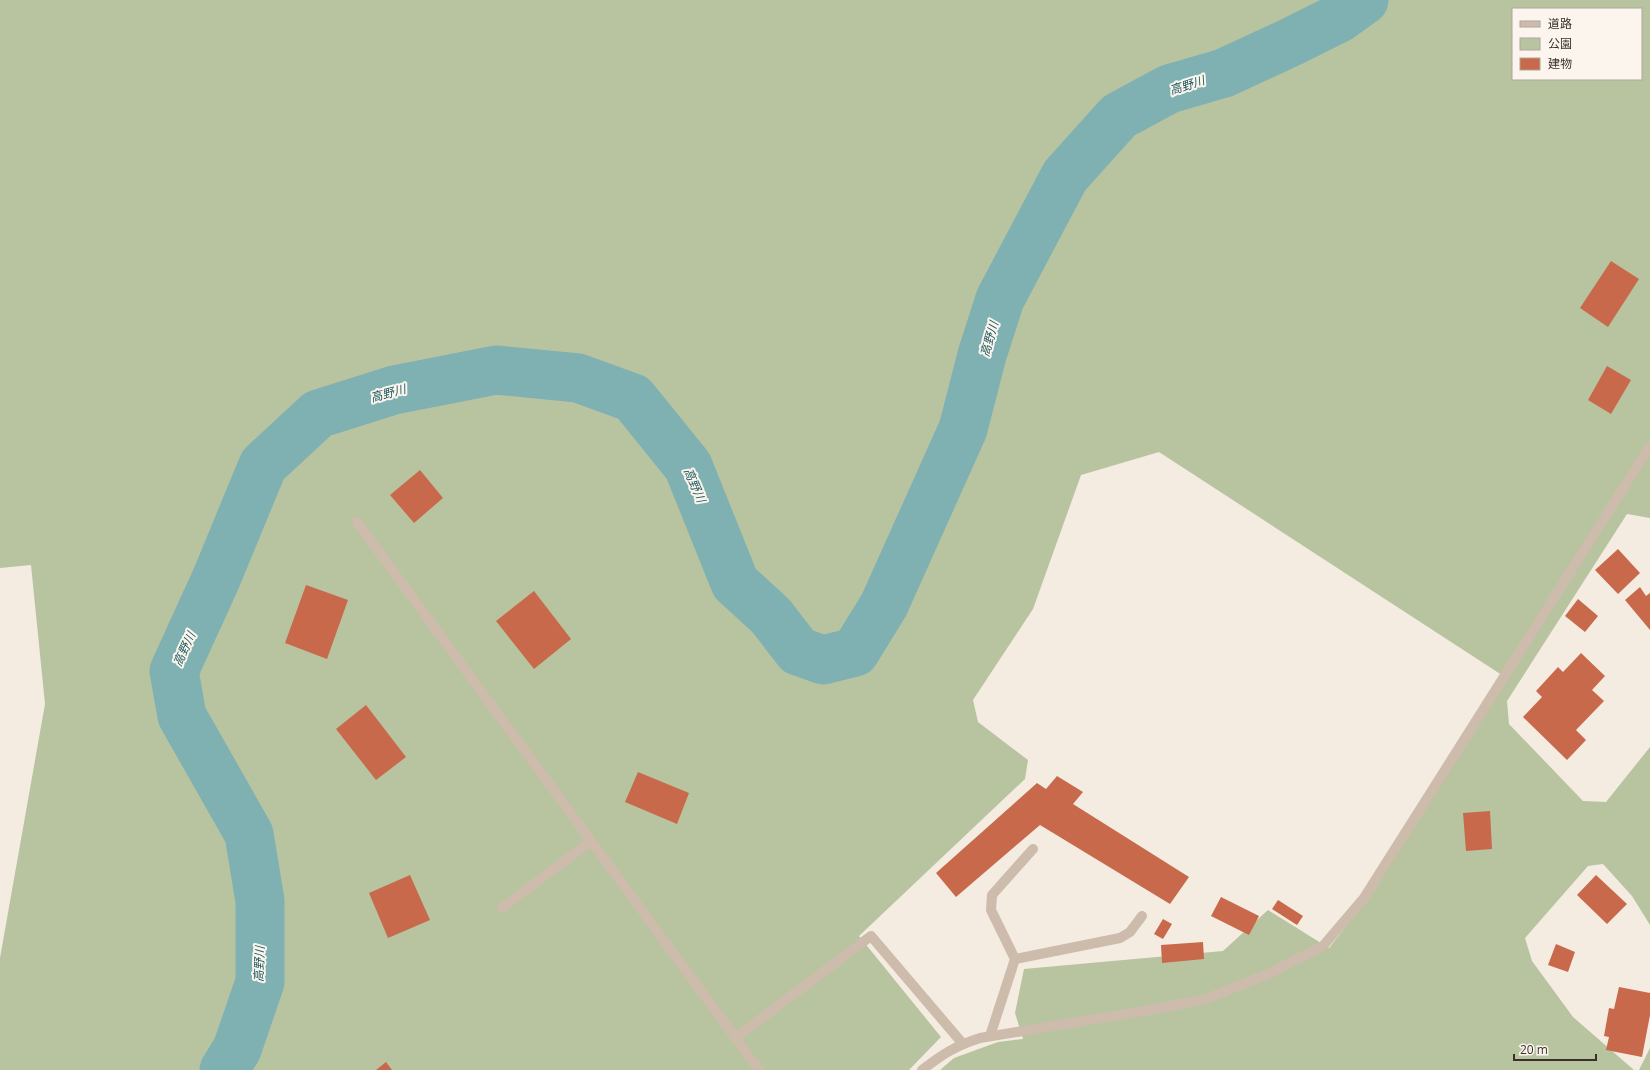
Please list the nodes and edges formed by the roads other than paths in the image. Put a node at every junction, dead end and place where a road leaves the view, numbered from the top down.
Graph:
1 (1650, 446) edge
2 (357, 522) dead end
3 (591, 841) junction
4 (1034, 849) dead end
5 (502, 908) dead end
6 (1142, 916) dead end
7 (1015, 960) junction
8 (990, 1036) junction
9 (735, 1038) junction
10 (963, 1044) junction
11 (759, 1070) edge
12 (922, 1070) edge

1 - 8 street
2 - 3 street
3 - 5 street
3 - 9 street
4 - 7 street
6 - 7 street
7 - 8 street
8 - 10 street
9 - 10 street
9 - 11 street
10 - 12 street

